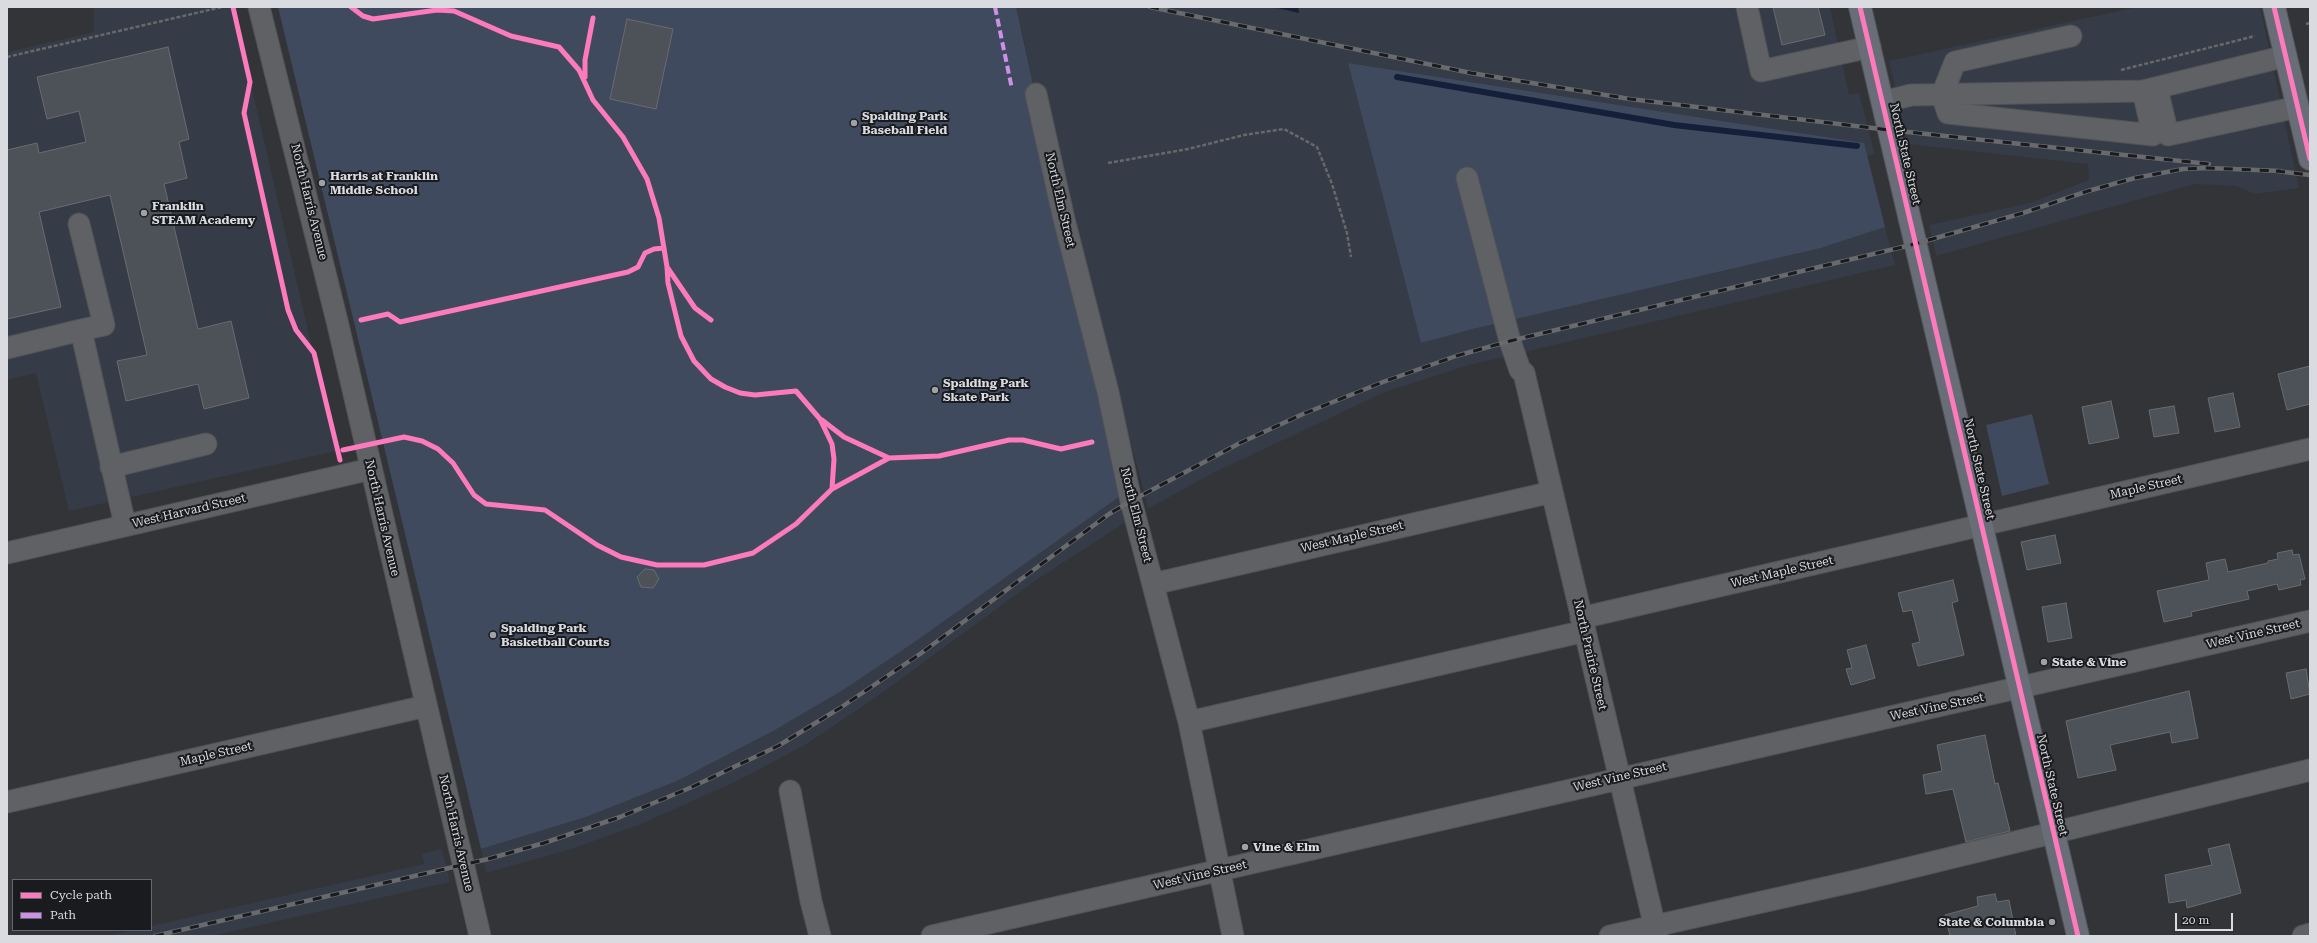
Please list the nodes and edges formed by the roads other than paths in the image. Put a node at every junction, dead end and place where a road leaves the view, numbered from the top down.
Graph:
1 (259, 7) edge
2 (1747, 7) edge
3 (1860, 7) edge
4 (2274, 7) edge
5 (2071, 36) dead end
6 (1870, 47) junction
7 (2286, 56) junction
8 (2150, 90) junction
9 (1036, 94) dead end
10 (1942, 95) junction
11 (1883, 102) junction
12 (2298, 107) junction
13 (2310, 159) edge
14 (1467, 178) dead end
15 (79, 224) dead end
16 (81, 330) junction
17 (7, 348) edge
18 (206, 444) dead end
19 (2310, 449) edge
20 (111, 466) junction
21 (371, 469) junction
22 (1552, 492) junction
23 (1982, 525) junction
24 (125, 526) junction
25 (7, 552) edge
26 (1153, 584) junction
27 (2310, 621) edge
28 (1583, 624) junction
29 (2019, 688) junction
30 (426, 706) junction
31 (1189, 722) junction
32 (2310, 770) edge
33 (1619, 778) junction
34 (790, 792) dead end
35 (7, 802) edge
36 (2053, 833) junction
37 (1221, 870) junction
38 (1656, 931) edge
39 (2310, 934) edge
40 (480, 936) edge
41 (820, 936) edge
42 (932, 936) edge
43 (1233, 936) edge
44 (1610, 936) edge
45 (2078, 936) edge
46 (2303, 936) edge

1 - 21 street, North Harris Avenue
2 - 6 street
3 - 6 main road, North State Street
4 - 7 main road
5 - 10 street
6 - 11 main road, North State Street
7 - 8 street
7 - 12 main road
8 - 10 street
8 - 10 street
8 - 12 street
9 - 26 street, North Elm Street
10 - 11 street
11 - 23 main road, North State Street
12 - 13 main road
14 - 22 street, North Prairie Street
15 - 16 street
16 - 17 street
16 - 20 street
18 - 20 street
19 - 23 street, Maple Street
20 - 24 street
21 - 24 street, West Harvard Street
21 - 30 street, North Harris Avenue
22 - 26 street, West Maple Street
22 - 28 street, North Prairie Street
23 - 28 street, West Maple Street
23 - 29 main road, North State Street
24 - 25 street, West Harvard Street
26 - 31 street, North Elm Street
27 - 29 street, West Vine Street
28 - 31 street, West Maple Street
28 - 33 street, North Prairie Street
29 - 33 street, West Vine Street
29 - 36 main road, North State Street
30 - 35 street, Maple Street
30 - 40 street, North Harris Avenue
31 - 37 street, North Elm Street
32 - 36 street
33 - 37 street, West Vine Street
33 - 38 street, North Prairie Street
34 - 41 street
36 - 38 street
36 - 45 main road, North State Street
37 - 42 street, West Vine Street
37 - 43 street, North Elm Street
38 - 44 street
39 - 46 street

